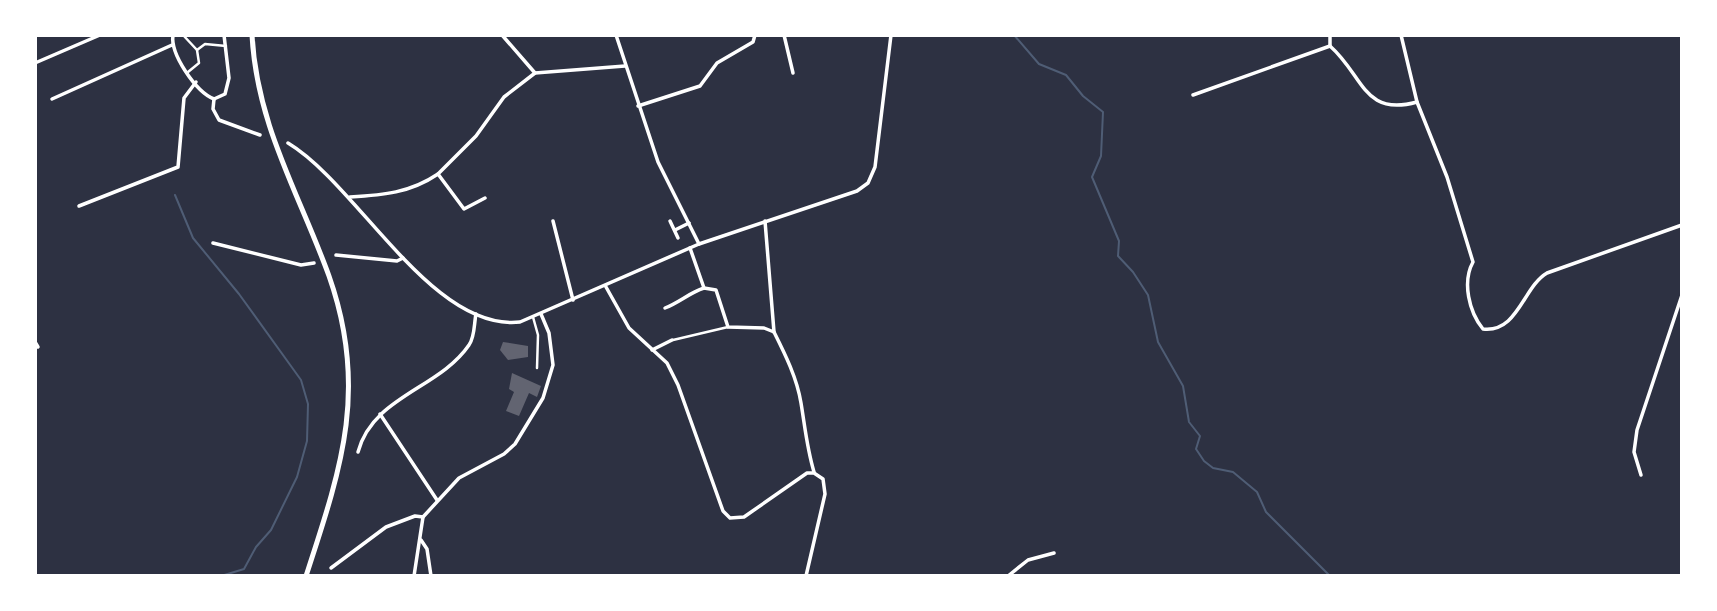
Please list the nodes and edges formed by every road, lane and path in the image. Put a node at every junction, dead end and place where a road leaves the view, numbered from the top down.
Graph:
1 (100, 35) edge
2 (173, 35) edge
3 (183, 35) edge
4 (224, 35) edge
5 (252, 35) edge
6 (502, 35) edge
7 (616, 35) edge
8 (755, 35) edge
9 (784, 35) edge
10 (891, 35) edge
11 (1330, 35) edge
12 (1401, 35) edge
13 (172, 45) junction
14 (226, 46) junction
15 (1330, 47) junction
16 (197, 50) junction
17 (35, 63) edge
18 (625, 66) junction
19 (188, 72) junction
20 (535, 73) junction
21 (793, 73) dead end
22 (196, 82) junction
23 (1193, 95) dead end
24 (52, 99) dead end
25 (214, 99) junction
26 (1417, 102) junction
27 (638, 106) junction
28 (260, 135) dead end
29 (288, 142) dead end
30 (438, 174) junction
31 (349, 197) junction
32 (485, 198) dead end
33 (79, 206) dead end
34 (553, 220) dead end
35 (670, 221) dead end
36 (765, 221) junction
37 (689, 223) junction
38 (1682, 225) edge
39 (674, 230) junction
40 (678, 238) dead end
41 (212, 243) dead end
42 (699, 244) junction
43 (690, 248) junction
44 (335, 255) dead end
45 (403, 258) junction
46 (314, 263) dead end
47 (606, 287) junction
48 (704, 288) junction
49 (1682, 295) edge
50 (573, 300) junction
51 (665, 308) dead end
52 (476, 314) junction
53 (541, 314) junction
54 (533, 317) junction
55 (728, 327) junction
56 (774, 332) junction
57 (673, 340) joint
58 (35, 342) edge
59 (38, 347) dead end
60 (652, 350) junction
61 (537, 368) dead end
62 (380, 414) junction
63 (358, 453) dead end
64 (814, 473) junction
65 (1641, 475) dead end
66 (437, 500) junction
67 (423, 517) junction
68 (421, 540) junction
69 (1054, 553) dead end
70 (331, 568) dead end
71 (306, 576) edge
72 (414, 576) edge
73 (431, 576) edge
74 (806, 576) edge
75 (1008, 576) edge

1 - 17 street
2 - 13 street
3 - 16 street
4 - 14 street
5 - 71 main road
6 - 20 street
7 - 18 street
8 - 27 street
9 - 21 street
10 - 36 street
11 - 15 street
12 - 26 street
13 - 19 street
13 - 24 street
14 - 16 street
14 - 25 street
15 - 23 street
15 - 26 street
16 - 19 street
18 - 20 street
18 - 27 street
19 - 22 street
20 - 30 street
22 - 25 street
22 - 33 street
25 - 28 street
26 - 38 street
27 - 37 street
29 - 31 street
30 - 31 street
30 - 32 street
31 - 45 street
34 - 50 street
35 - 39 street
36 - 42 street
36 - 56 street
37 - 39 street
37 - 42 street
39 - 40 street
41 - 46 street
42 - 43 street
43 - 47 street
43 - 48 street
44 - 45 street
45 - 52 street
47 - 50 street
47 - 60 street
48 - 51 street
48 - 55 street
49 - 65 street
50 - 53 street
52 - 54 street
52 - 62 street
53 - 54 street
53 - 66 street
54 - 61 street
55 - 56 street
55 - 57 street
56 - 64 street
57 - 60 street
58 - 59 street
60 - 64 street
62 - 63 street
62 - 66 street
64 - 74 street
66 - 67 street
67 - 68 street
67 - 70 street
68 - 72 street
68 - 73 street
69 - 75 street

